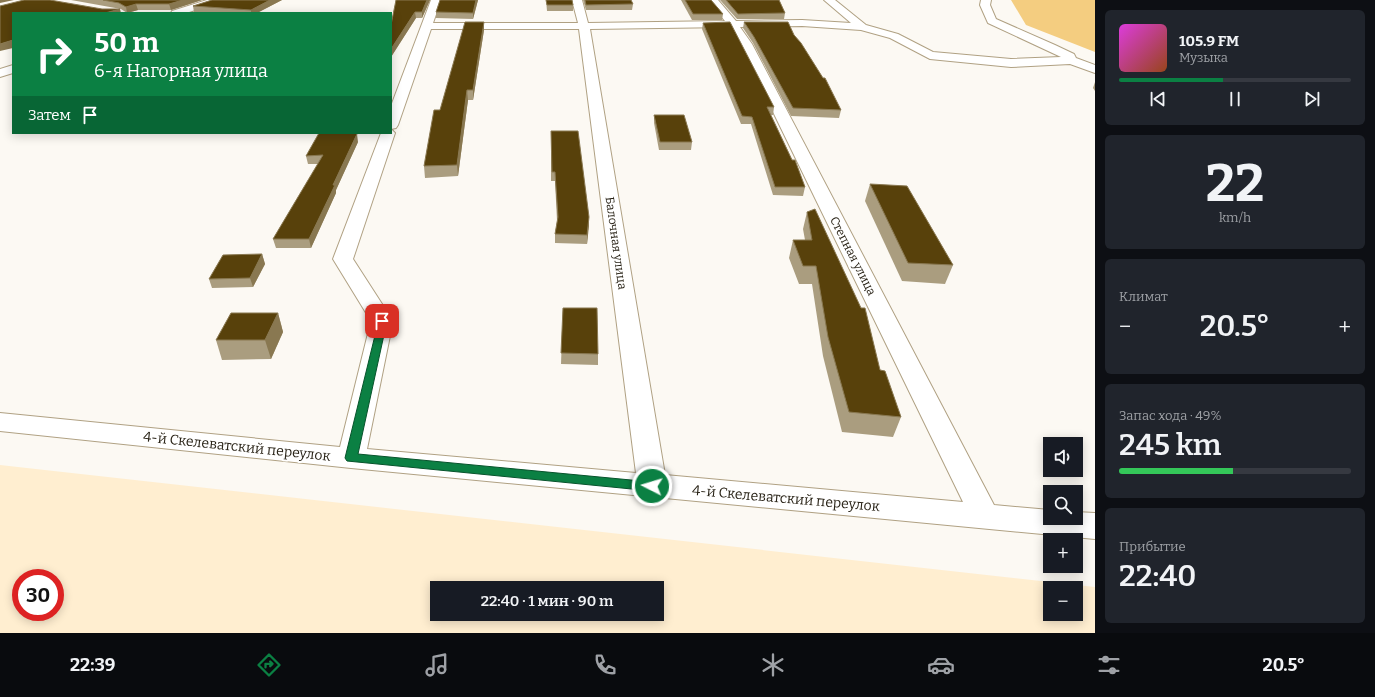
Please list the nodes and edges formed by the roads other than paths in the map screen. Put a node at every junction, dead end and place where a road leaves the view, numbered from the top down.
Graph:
1 (217, 0) edge
2 (436, 0) edge
3 (576, 0) edge
4 (713, 0) edge
5 (829, 0) edge
6 (986, 0) edge
7 (179, 12) edge
8 (733, 24) junction
9 (426, 26) junction
10 (584, 26) junction
11 (862, 27) junction
12 (1071, 60) junction
13 (1095, 68) edge
14 (12, 69) edge
15 (0, 73) edge
16 (392, 122) edge
17 (388, 134) edge
18 (0, 422) edge
19 (351, 458) junction
20 (652, 486) junction
21 (985, 517) junction
22 (1095, 526) edge

1 - 7 street
2 - 9 street
3 - 10 street, Балочная улица
4 - 8 street, Степная улица
5 - 11 street
6 - 12 street
8 - 10 street
8 - 11 street
8 - 21 street, Степная улица
9 - 10 street
9 - 16 street
10 - 20 street, Балочная улица
11 - 12 street
12 - 13 street
14 - 15 street
17 - 19 street
18 - 19 street, 4-й Скелеватский переулок
19 - 20 street, 4-й Скелеватский переулок
20 - 21 street, 4-й Скелеватский переулок
21 - 22 street, 4-й Скелеватский переулок

